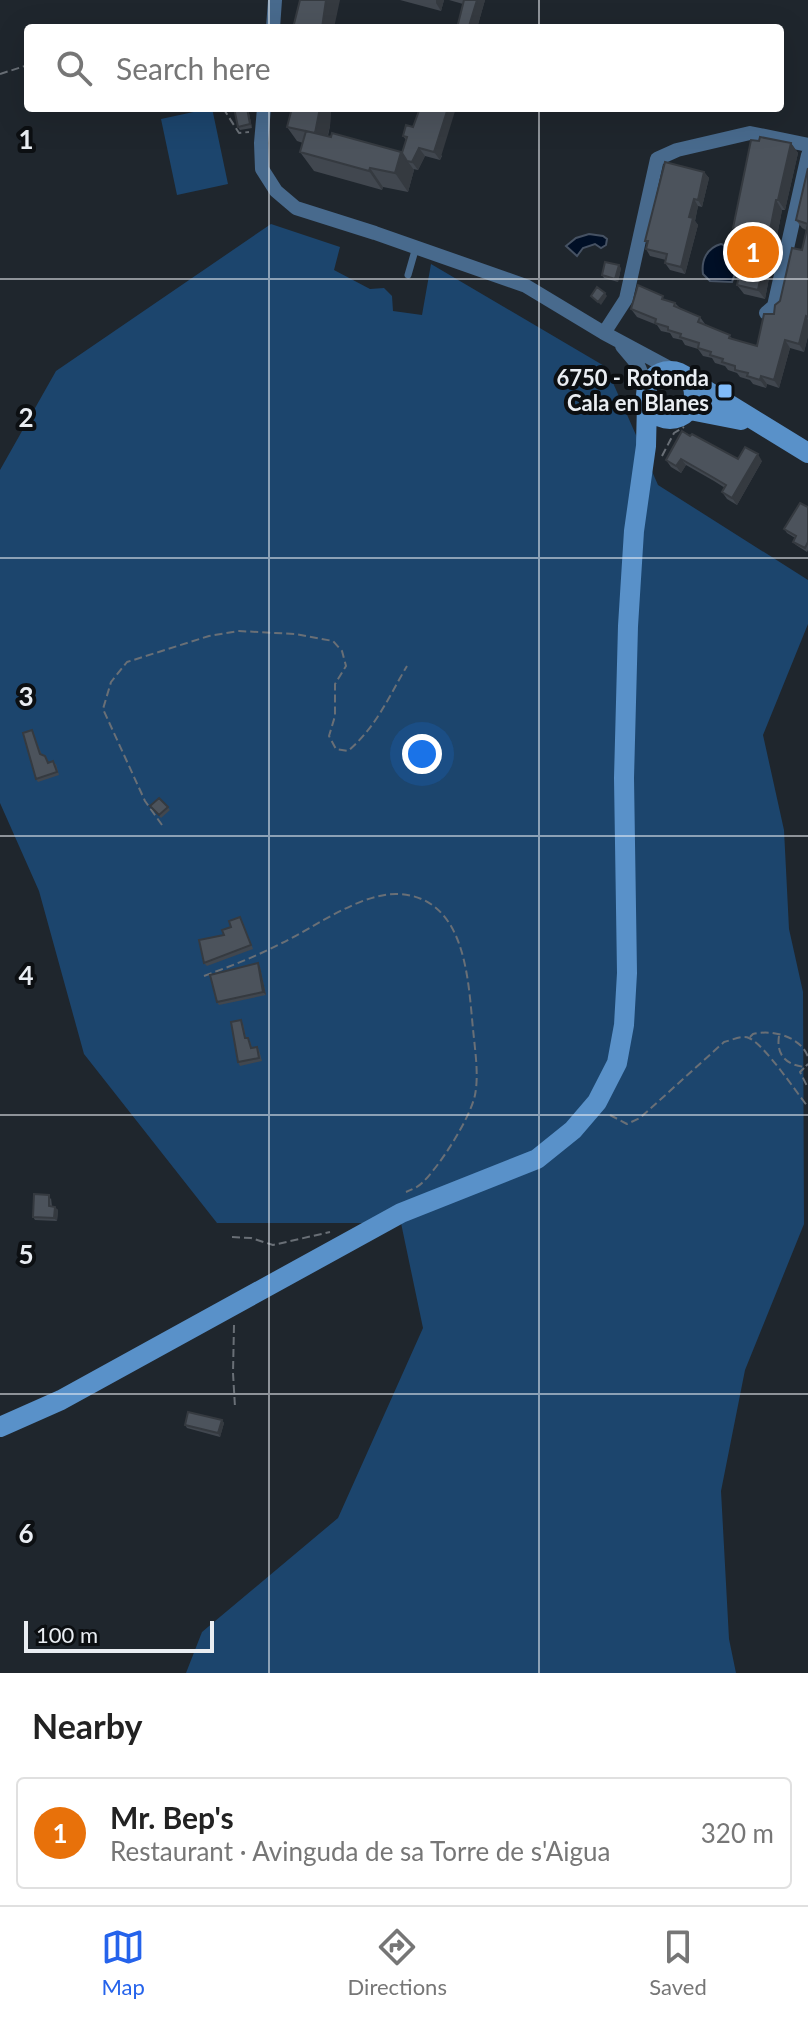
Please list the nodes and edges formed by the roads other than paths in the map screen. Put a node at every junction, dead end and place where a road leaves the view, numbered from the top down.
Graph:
1 (275, 0) edge
2 (273, 24) edge
3 (264, 112) edge
4 (808, 145) edge
5 (808, 155) edge
6 (416, 247) junction
7 (408, 275) dead end
8 (766, 313) edge
9 (610, 337) junction
10 (673, 370) junction
11 (691, 381) junction
12 (647, 394) junction
13 (685, 418) junction
14 (759, 424) junction
15 (808, 453) edge
16 (652, 461) junction
17 (0, 1427) edge

1 - 2 street
3 - 6 street
4 - 9 street
5 - 8 street
6 - 7 lane
6 - 9 street
9 - 10 street
9 - 12 street
10 - 11 street
10 - 12 street
11 - 13 street
11 - 14 street
12 - 13 street
12 - 16 street
13 - 14 street
13 - 16 street
14 - 15 street
16 - 17 street

